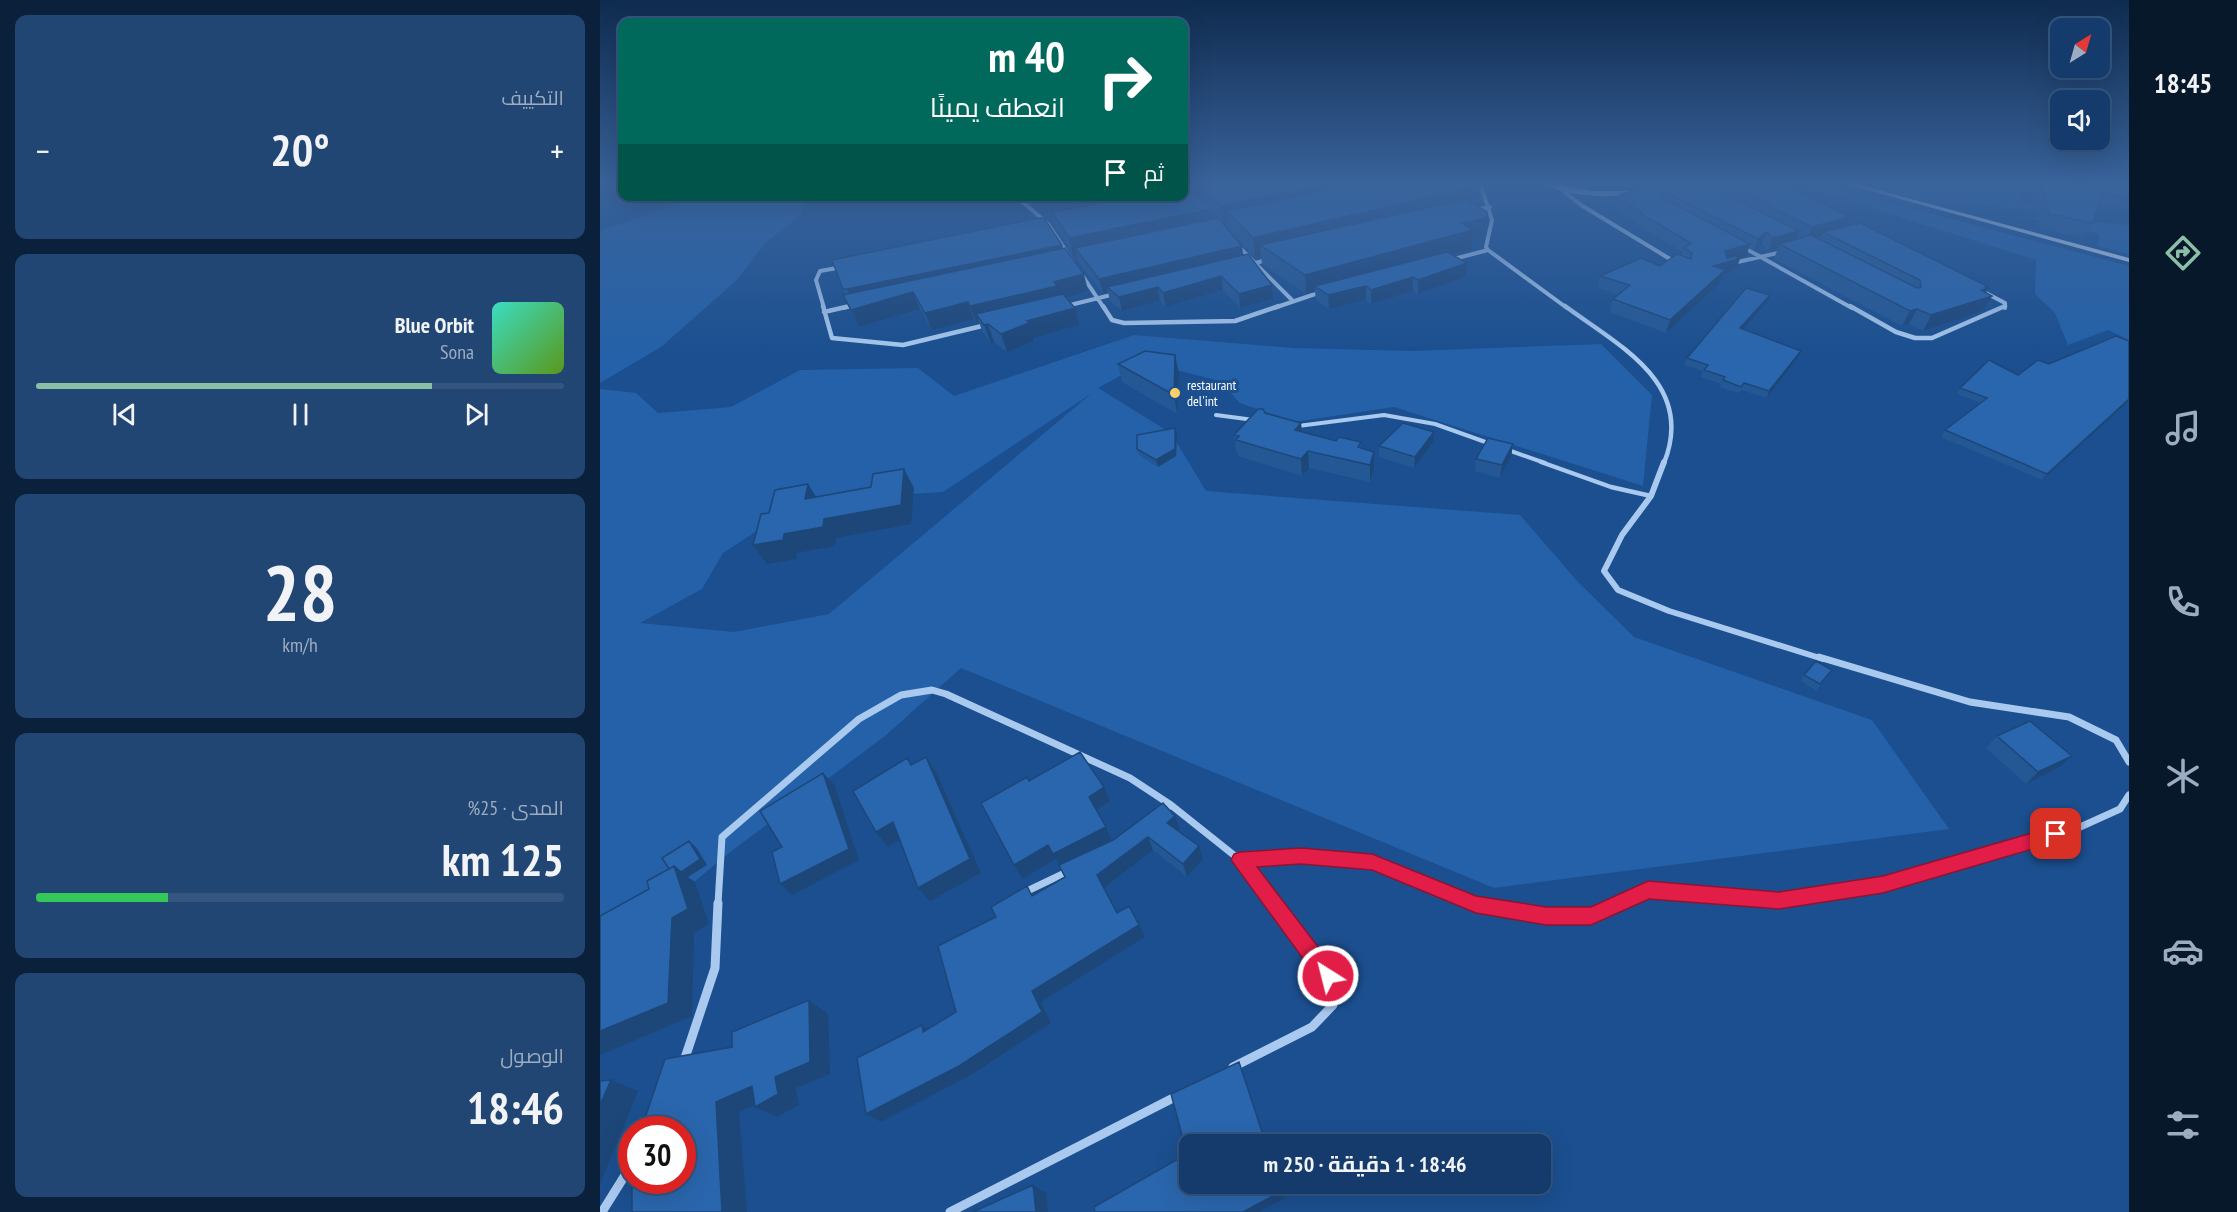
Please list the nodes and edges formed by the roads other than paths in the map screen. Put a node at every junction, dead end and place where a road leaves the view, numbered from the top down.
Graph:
1 (1059, 240) edge
2 (1490, 240) edge
3 (1638, 240) edge
4 (2054, 240) edge
5 (1233, 241) edge
6 (1731, 241) edge
7 (1488, 250) junction
8 (1789, 250) edge
9 (1278, 257) edge
10 (1761, 257) junction
11 (1074, 260) junction
12 (2129, 260) edge
13 (1062, 262) edge
14 (1442, 262) edge
15 (1256, 263) junction
16 (854, 264) edge
17 (1244, 265) edge
18 (1724, 266) edge
19 (1685, 268) edge
20 (1979, 290) edge
21 (1326, 291) edge
22 (1118, 294) edge
23 (1095, 299) junction
24 (1292, 300) junction
25 (858, 305) edge
26 (1061, 307) edge
27 (824, 312) junction
28 (993, 323) edge
29 (1216, 415) dead end
30 (1260, 421) edge
31 (1289, 425) edge
32 (1497, 446) edge
33 (1507, 449) edge
34 (1651, 496) junction
35 (2129, 762) edge
36 (2129, 795) edge
37 (1171, 805) junction
38 (1154, 818) edge
39 (1240, 860) junction
40 (1078, 866) edge
41 (1016, 897) edge
42 (1227, 1070) edge
43 (679, 1074) edge
44 (1185, 1092) edge
45 (618, 1186) edge
46 (602, 1212) edge
47 (950, 1212) edge

1 - 11 street
2 - 7 street
3 - 19 street
4 - 12 main road
5 - 15 street
6 - 10 street
7 - 14 street
7 - 34 street
8 - 10 street
9 - 15 street
10 - 18 street
10 - 20 street
11 - 13 street
11 - 23 street
15 - 17 street
15 - 24 street
16 - 27 street
21 - 24 street
22 - 23 street
23 - 24 street
23 - 26 street
25 - 27 street
27 - 28 street
29 - 30 lane
31 - 32 lane
33 - 34 lane
34 - 35 street
36 - 39 street
37 - 38 street
37 - 39 street
37 - 43 street
39 - 42 street
40 - 41 street
44 - 47 street
45 - 46 street

